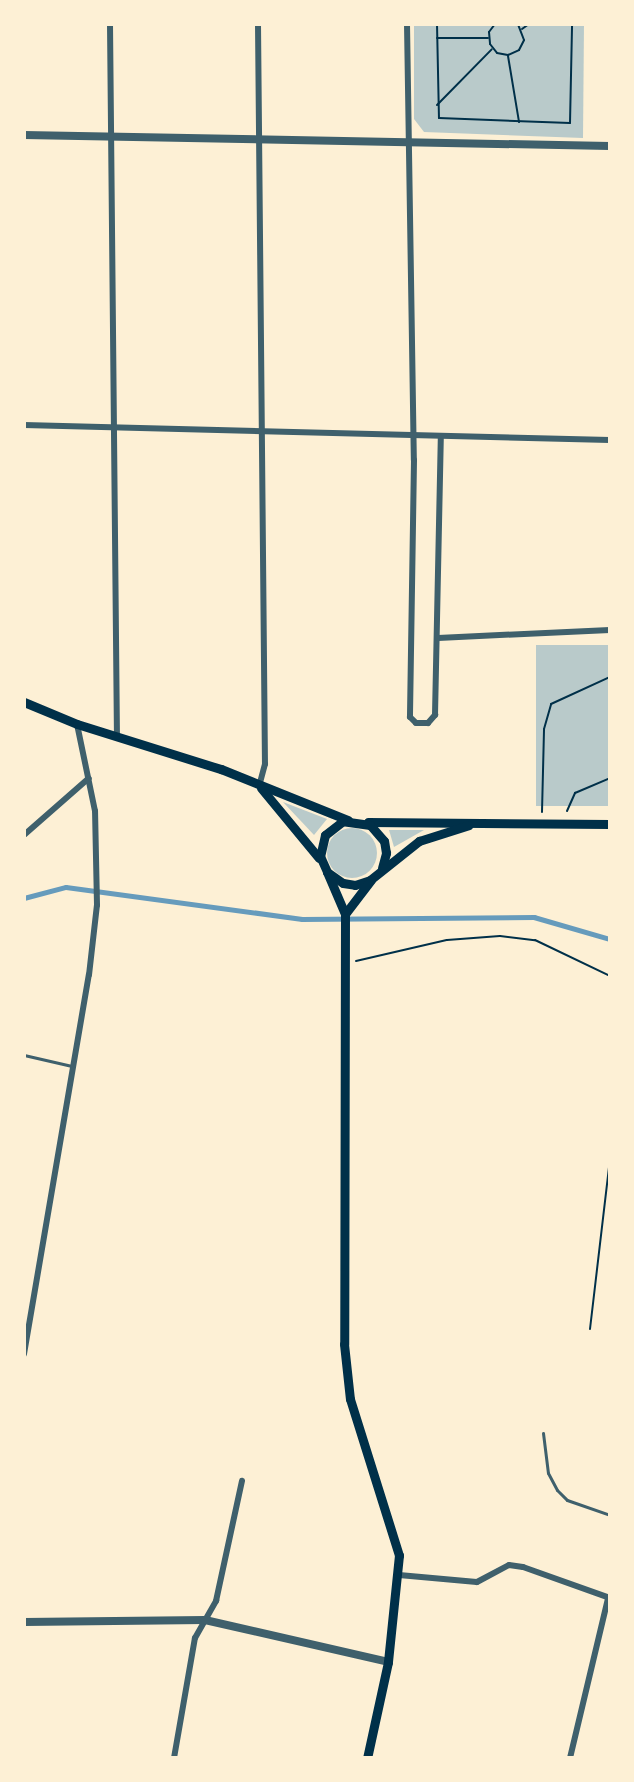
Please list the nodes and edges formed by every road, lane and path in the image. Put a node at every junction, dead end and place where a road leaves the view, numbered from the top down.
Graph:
1 (110, 24) edge
2 (258, 24) edge
3 (407, 24) edge
4 (436, 24) edge
5 (518, 24) edge
6 (529, 24) edge
7 (572, 24) edge
8 (492, 25) edge
9 (522, 29) junction
10 (437, 38) junction
11 (488, 38) junction
12 (493, 49) junction
13 (508, 55) junction
14 (437, 105) junction
15 (519, 122) junction
16 (24, 135) edge
17 (112, 138) junction
18 (259, 140) junction
19 (408, 142) junction
20 (610, 146) edge
21 (24, 425) edge
22 (115, 427) junction
23 (259, 431) junction
24 (412, 437) junction
25 (441, 437) junction
26 (610, 440) edge
27 (610, 630) edge
28 (438, 638) junction
29 (610, 677) edge
30 (24, 702) edge
31 (77, 724) junction
32 (117, 736) junction
33 (88, 778) junction
34 (610, 778) edge
35 (259, 786) junction
36 (348, 820) junction
37 (365, 822) junction
38 (541, 824) junction
39 (560, 824) junction
40 (610, 824) edge
41 (469, 825) junction
42 (24, 834) edge
43 (321, 861) junction
44 (382, 868) junction
45 (327, 872) junction
46 (374, 877) junction
47 (345, 914) junction
48 (344, 963) junction
49 (610, 975) edge
50 (24, 1054) edge
51 (74, 1066) junction
52 (610, 1160) edge
53 (590, 1329) dead end
54 (24, 1354) edge
55 (543, 1433) dead end
56 (242, 1481) dead end
57 (610, 1515) edge
58 (399, 1575) junction
59 (609, 1598) edge
60 (205, 1620) junction
61 (24, 1622) edge
62 (388, 1662) junction
63 (174, 1758) edge
64 (366, 1758) edge
65 (570, 1758) edge

1 - 17 street
2 - 18 street
3 - 19 street
4 - 10 path
5 - 9 path
6 - 9 path
7 - 15 path
8 - 11 path
9 - 13 path
10 - 11 path
10 - 14 path
11 - 12 path
12 - 13 path
12 - 14 path
13 - 15 path
14 - 15 path
16 - 17 street
17 - 18 street
17 - 22 street
18 - 19 street
18 - 23 street
19 - 20 street
19 - 24 street
21 - 22 street
22 - 23 street
22 - 32 street
23 - 24 street
23 - 35 street
24 - 25 street
24 - 28 street
25 - 26 street
25 - 28 street
27 - 28 street
29 - 38 path
30 - 31 main road
31 - 32 main road
31 - 33 street
32 - 35 main road
33 - 42 street
33 - 51 street
34 - 39 path
35 - 36 main road
35 - 43 main road
36 - 37 main road
36 - 43 main road
37 - 41 main road
37 - 44 main road
38 - 39 main road
38 - 41 main road
39 - 40 main road
41 - 44 main road
43 - 45 main road
44 - 46 main road
45 - 46 main road
45 - 47 main road
46 - 47 main road
47 - 48 main road
48 - 49 path
48 - 58 main road
50 - 51 lane
51 - 54 street
52 - 53 path
55 - 57 lane
56 - 60 street
58 - 59 street
58 - 62 main road
59 - 65 street
60 - 61 street
60 - 62 street
60 - 63 street
62 - 64 main road

